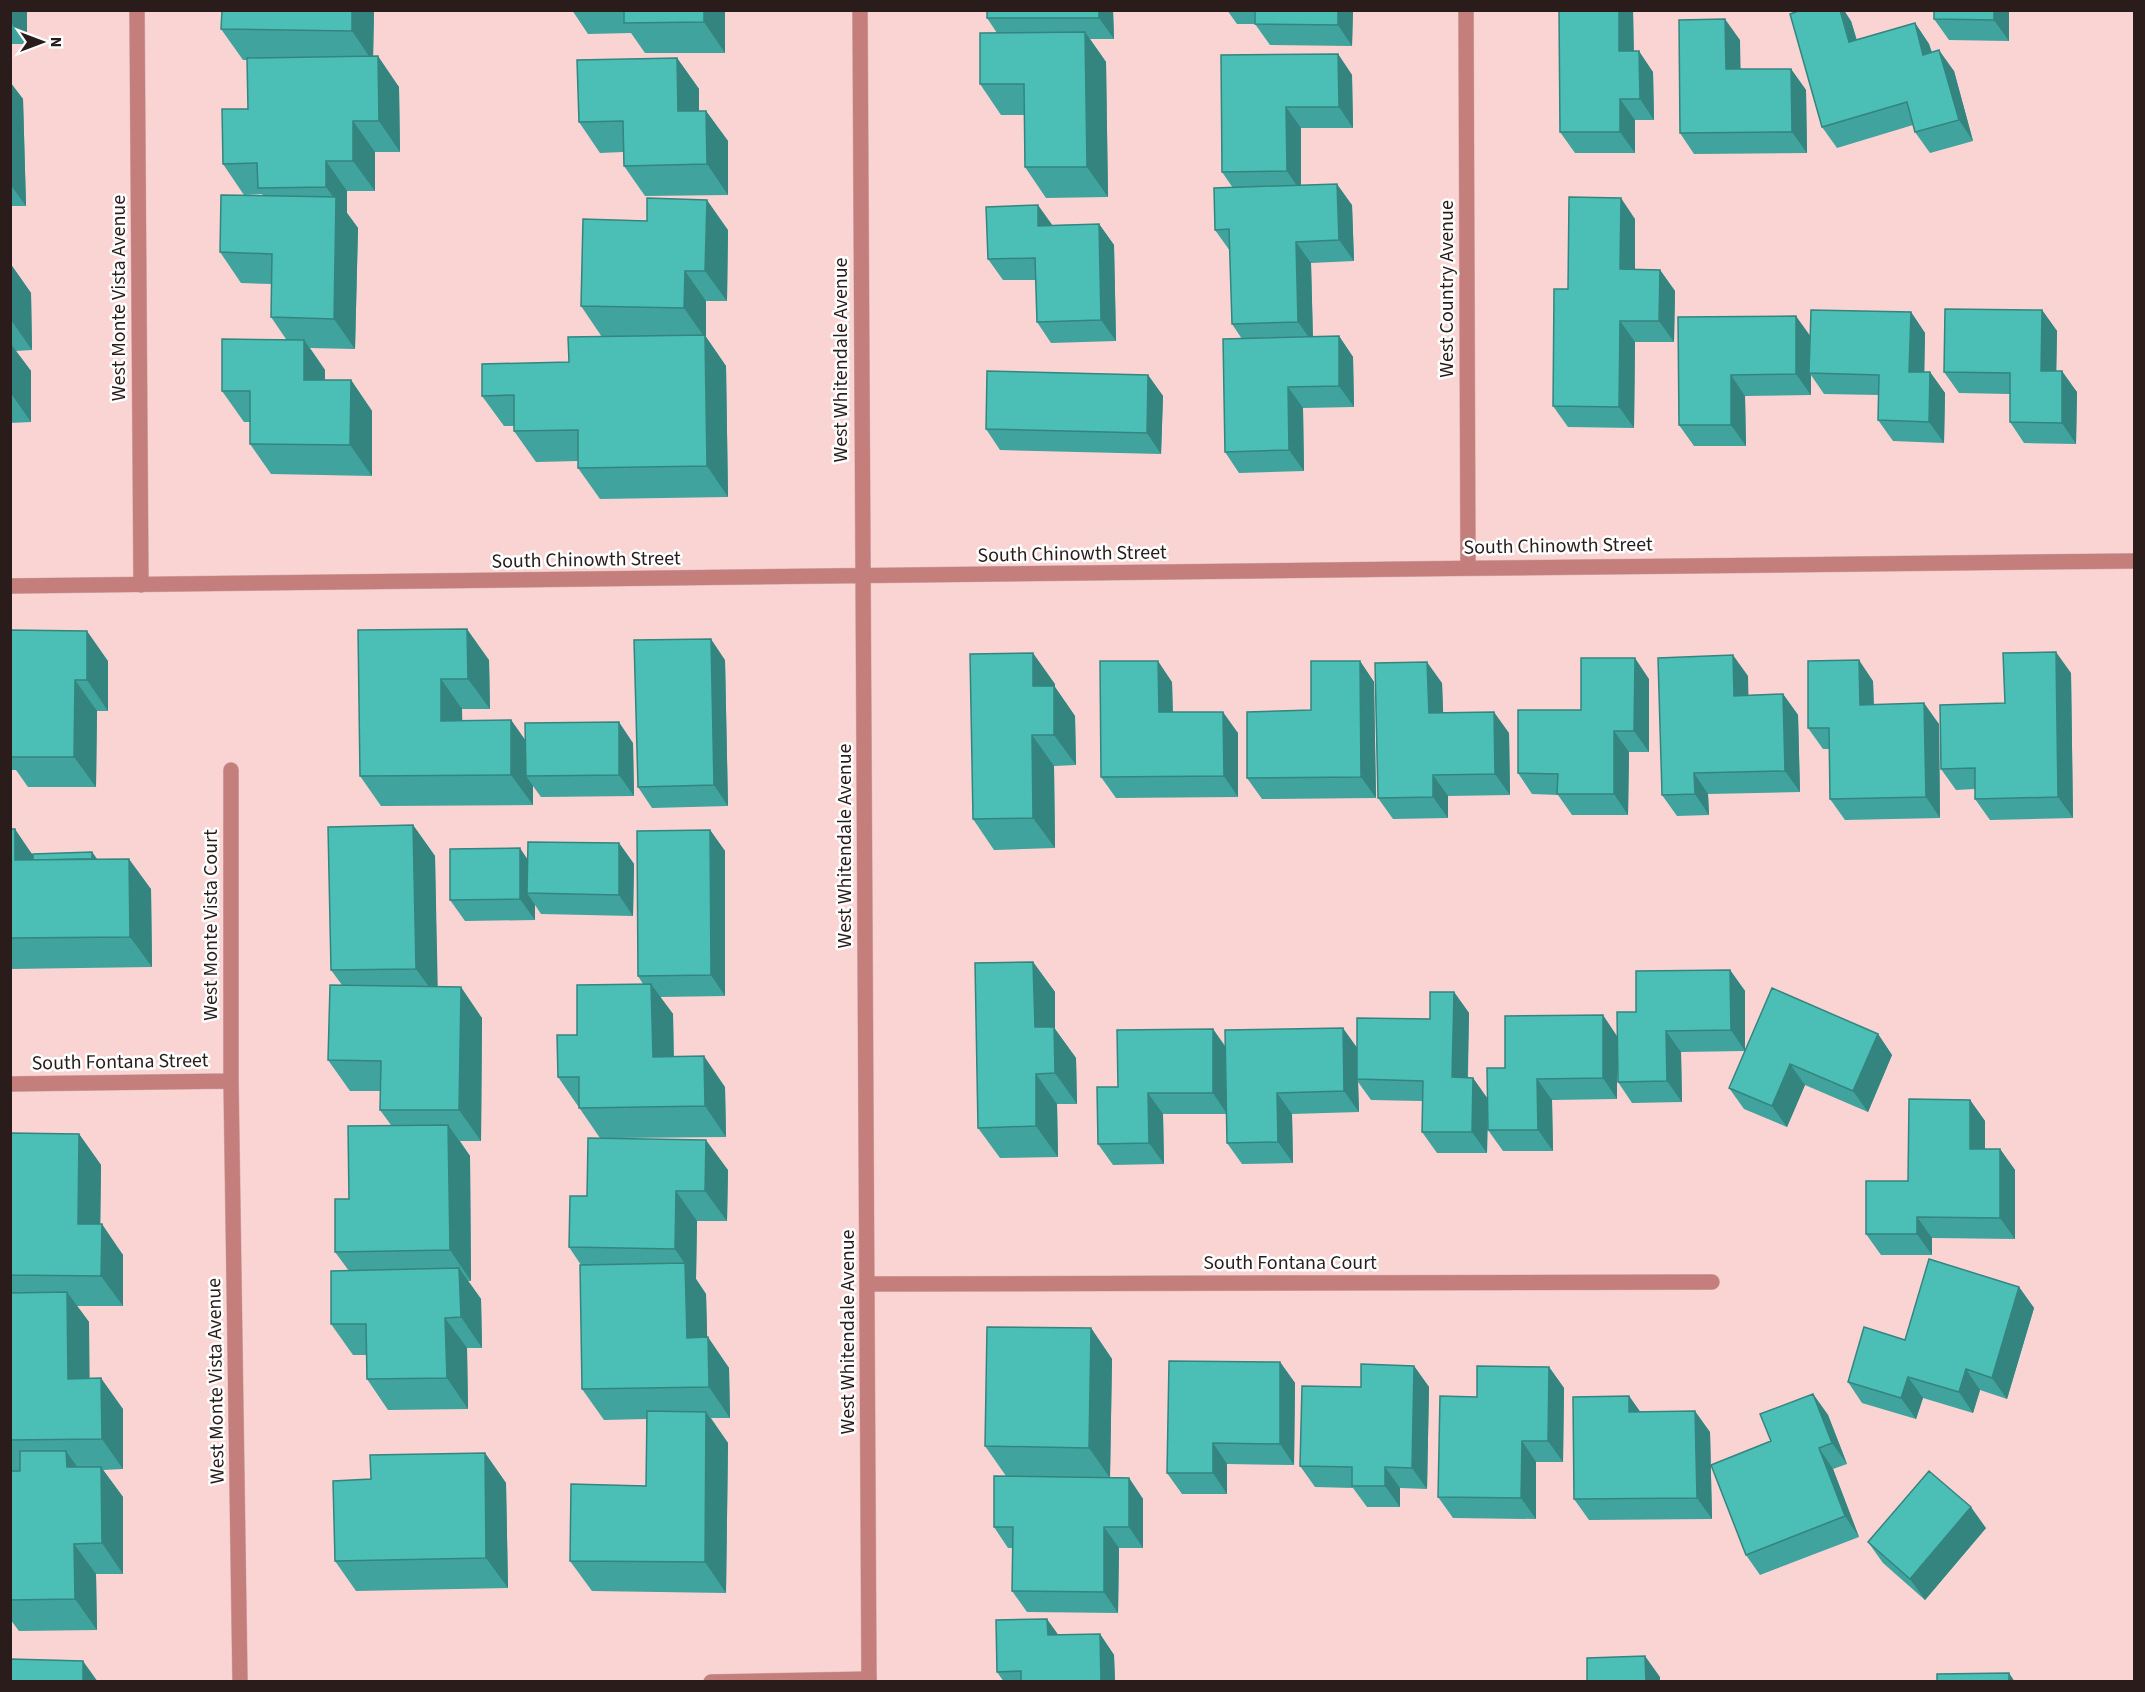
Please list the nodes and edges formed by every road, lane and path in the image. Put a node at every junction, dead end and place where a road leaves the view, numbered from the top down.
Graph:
1 (137, 10) edge
2 (860, 10) edge
3 (1466, 10) edge
4 (2134, 561) edge
5 (1468, 567) junction
6 (863, 577) junction
7 (141, 585) junction
8 (10, 586) edge
9 (231, 770) dead end
10 (231, 1081) junction
11 (10, 1084) edge
12 (1712, 1282) dead end
13 (868, 1284) junction
14 (869, 1680) edge
15 (240, 1682) edge
16 (711, 1682) edge

1 - 7 street, West Monte Vista Avenue
2 - 6 street, West Whitendale Avenue
3 - 5 street, West Country Avenue
4 - 5 street, South Chinowth Street
5 - 6 street, South Chinowth Street
6 - 7 street, South Chinowth Street
6 - 13 street, West Whitendale Avenue
7 - 8 street, South Chinowth Street
9 - 10 street, West Monte Vista Court
10 - 11 street, South Fontana Street
10 - 15 street, West Monte Vista Avenue
12 - 13 street, South Fontana Court
13 - 14 street, West Whitendale Avenue
14 - 16 street

